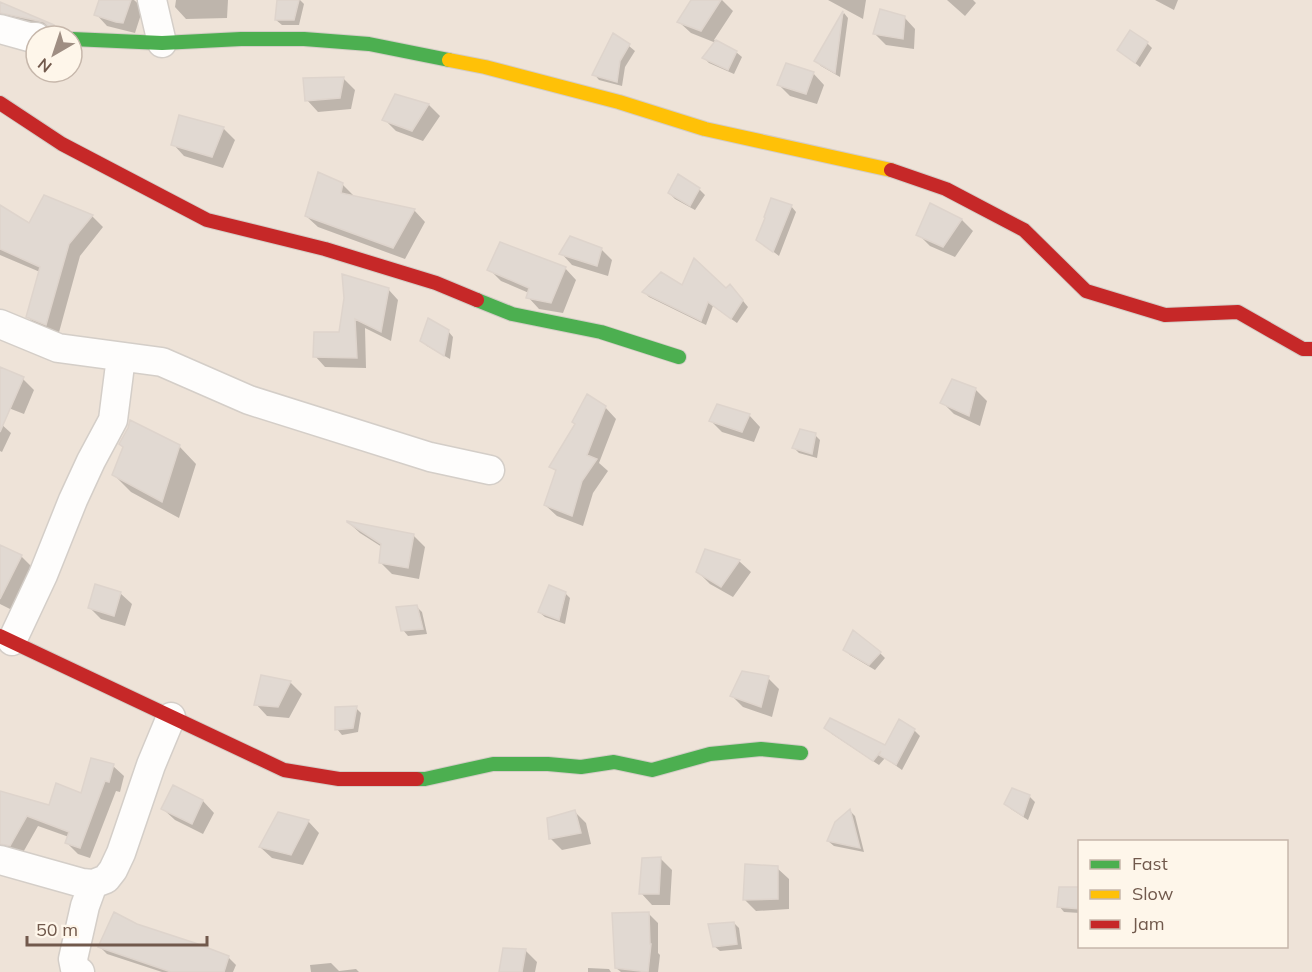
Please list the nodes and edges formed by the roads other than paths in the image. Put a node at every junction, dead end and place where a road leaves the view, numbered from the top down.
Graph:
1 (152, 0) edge
2 (0, 29) edge
3 (24, 36) edge
4 (84, 40) edge
5 (162, 43) junction
6 (0, 104) edge
7 (0, 324) edge
8 (1312, 349) edge
9 (121, 357) junction
10 (679, 357) dead end
11 (490, 470) dead end
12 (6, 639) edge
13 (171, 717) junction
14 (801, 753) dead end
15 (0, 860) edge
16 (93, 884) junction
17 (80, 972) edge

1 - 5 street
2 - 3 street
4 - 5 street
5 - 8 street
6 - 10 street
7 - 9 street
9 - 11 street
9 - 12 street
12 - 13 street
13 - 14 street
13 - 16 street
15 - 16 street
16 - 17 street

